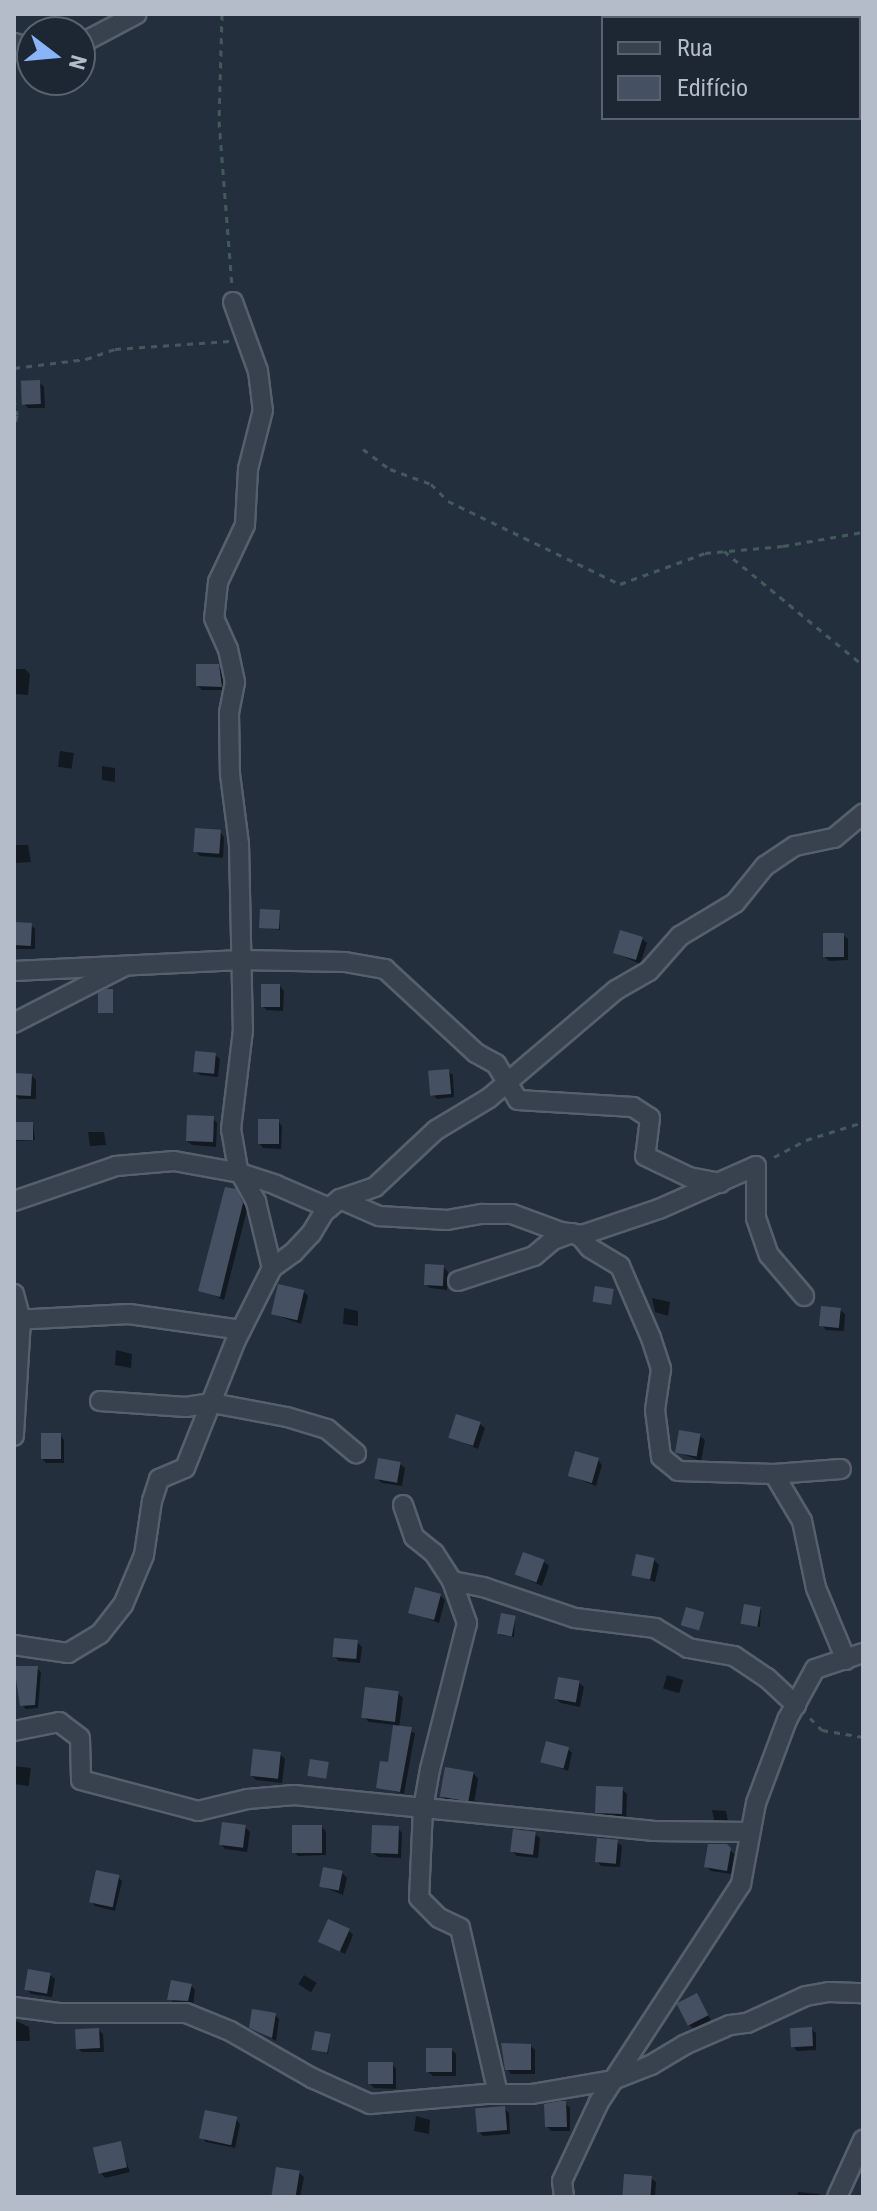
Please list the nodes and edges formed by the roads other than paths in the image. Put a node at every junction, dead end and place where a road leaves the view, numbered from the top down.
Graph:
1 (137, 14) edge
2 (96, 36) edge
3 (233, 302) road end
4 (863, 814) edge
5 (241, 960) junction
6 (126, 966) junction
7 (14, 971) edge
8 (14, 1023) edge
9 (506, 1084) junction
10 (240, 1173) junction
11 (720, 1183) junction
12 (14, 1201) edge
13 (334, 1204) junction
14 (572, 1233) junction
15 (272, 1268) junction
16 (458, 1281) dead end
17 (14, 1294) edge
18 (804, 1296) dead end
19 (17, 1320) edge
20 (241, 1330) junction
21 (100, 1401) dead end
22 (212, 1403) junction
23 (14, 1436) edge
24 (356, 1453) dead end
25 (841, 1469) dead end
26 (774, 1474) junction
27 (403, 1505) dead end
28 (452, 1581) junction
29 (14, 1645) edge
30 (855, 1657) edge
31 (767, 1678) junction
32 (807, 1684) junction
33 (796, 1705) junction
34 (14, 1731) edge
35 (423, 1808) junction
36 (750, 1832) junction
37 (863, 1993) edge
38 (14, 2007) edge
39 (613, 2080) junction
40 (498, 2094) junction
41 (863, 2140) edge
42 (564, 2197) edge
43 (837, 2197) edge

1 - 2 street
3 - 5 street
4 - 9 street
5 - 6 street
5 - 9 street
5 - 10 street
6 - 7 street
6 - 8 street
9 - 11 street
9 - 13 street
10 - 12 street
10 - 13 street
10 - 15 street
11 - 14 street
11 - 18 street
13 - 14 street
13 - 15 street
14 - 16 street
14 - 26 street
15 - 20 street
17 - 19 street
19 - 20 street
19 - 23 street
20 - 22 street
21 - 22 street
22 - 24 street
22 - 29 street
25 - 26 street
26 - 30 street
27 - 28 street
28 - 31 street
28 - 35 street
30 - 32 street
31 - 32 street
31 - 33 street
32 - 33 street
33 - 36 street
34 - 35 street
35 - 36 street
35 - 40 street
36 - 39 street
37 - 39 street
38 - 40 street
39 - 40 street
39 - 42 street
41 - 43 street

